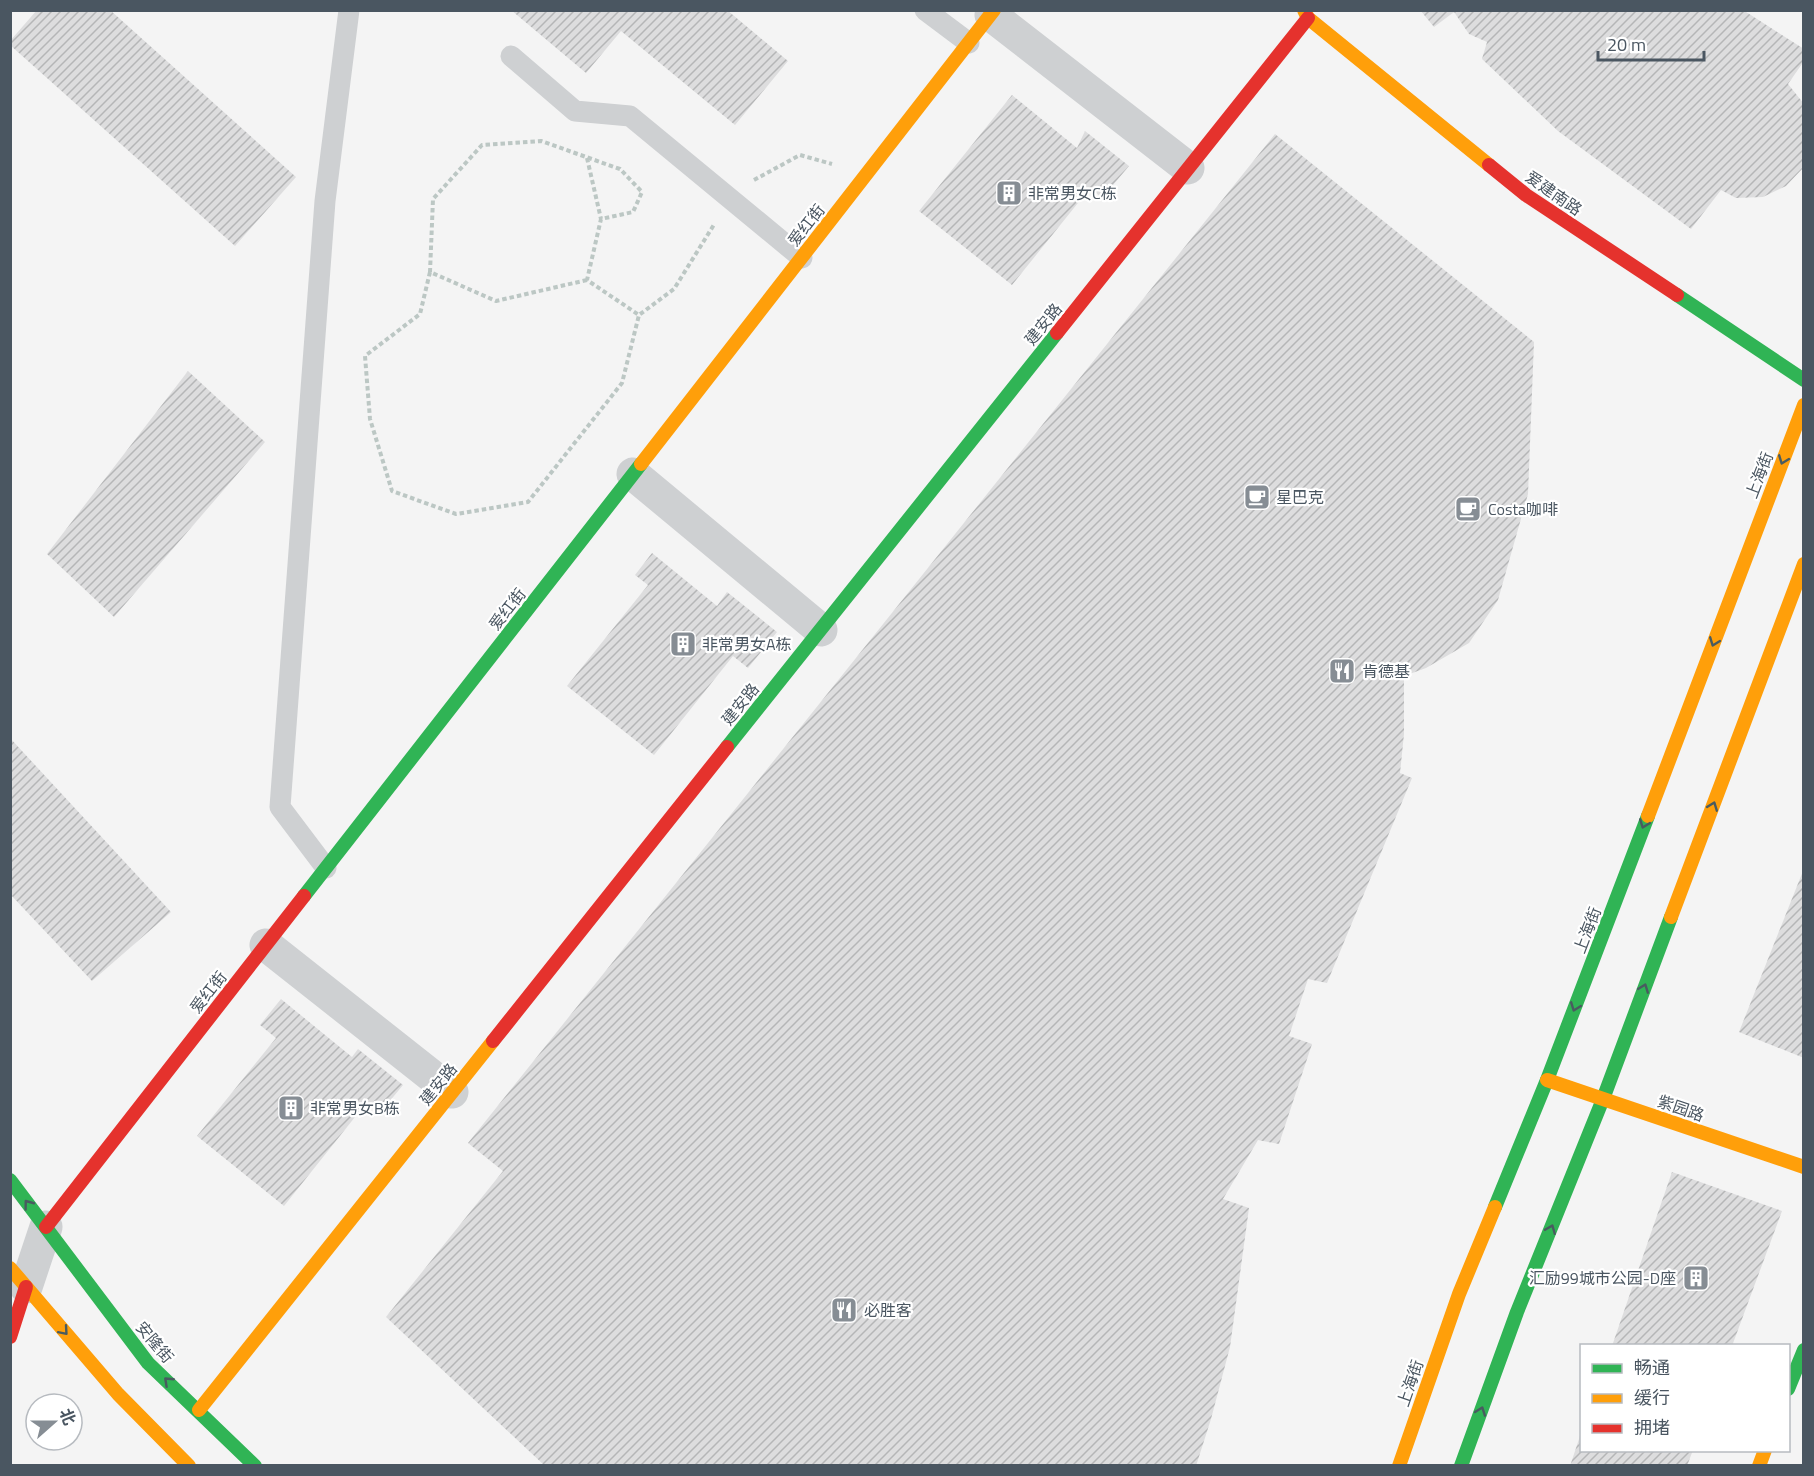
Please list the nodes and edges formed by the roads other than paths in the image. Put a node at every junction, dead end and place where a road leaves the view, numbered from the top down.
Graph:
1 (349, 10) edge
2 (925, 10) edge
3 (992, 13) edge
4 (1306, 14) edge
5 (969, 43) junction
6 (511, 56) dead end
7 (1188, 168) junction
8 (802, 258) junction
9 (1803, 380) edge
10 (1803, 405) edge
11 (633, 474) junction
12 (1803, 564) edge
13 (820, 630) junction
14 (326, 868) junction
15 (266, 945) junction
16 (1547, 1080) junction
17 (452, 1092) junction
18 (1603, 1099) junction
19 (1803, 1167) edge
20 (10, 1180) edge
21 (46, 1227) junction
22 (18, 1278) edge
23 (10, 1337) edge
24 (1803, 1350) edge
25 (1790, 1384) edge
26 (199, 1410) junction
27 (189, 1466) edge
28 (255, 1466) edge
29 (1399, 1466) edge
30 (1461, 1466) edge

1 - 14 lane
2 - 5 lane
3 - 5 street, 爱红街
3 - 7 street
4 - 7 street, 建安路
4 - 9 street, 爱建南路
5 - 8 street, 爱红街
6 - 8 lane
7 - 13 street, 建安路
8 - 11 street, 爱红街
10 -> 16 street, 上海街
11 - 13 street
11 - 14 street, 爱红街
18 -> 12 street
13 - 17 street, 建安路
14 - 15 street, 爱红街
15 - 17 street
15 - 21 street, 爱红街
16 - 18 street, 紫园路
16 - 29 street, 上海街
17 - 26 street, 建安路
18 - 19 street, 紫园路
30 -> 18 street
21 -> 20 street, 安隆街
21 - 22 street
26 -> 21 street, 安隆街
22 - 23 street
22 -> 27 street
24 - 25 street
26 - 28 street, 安隆街

